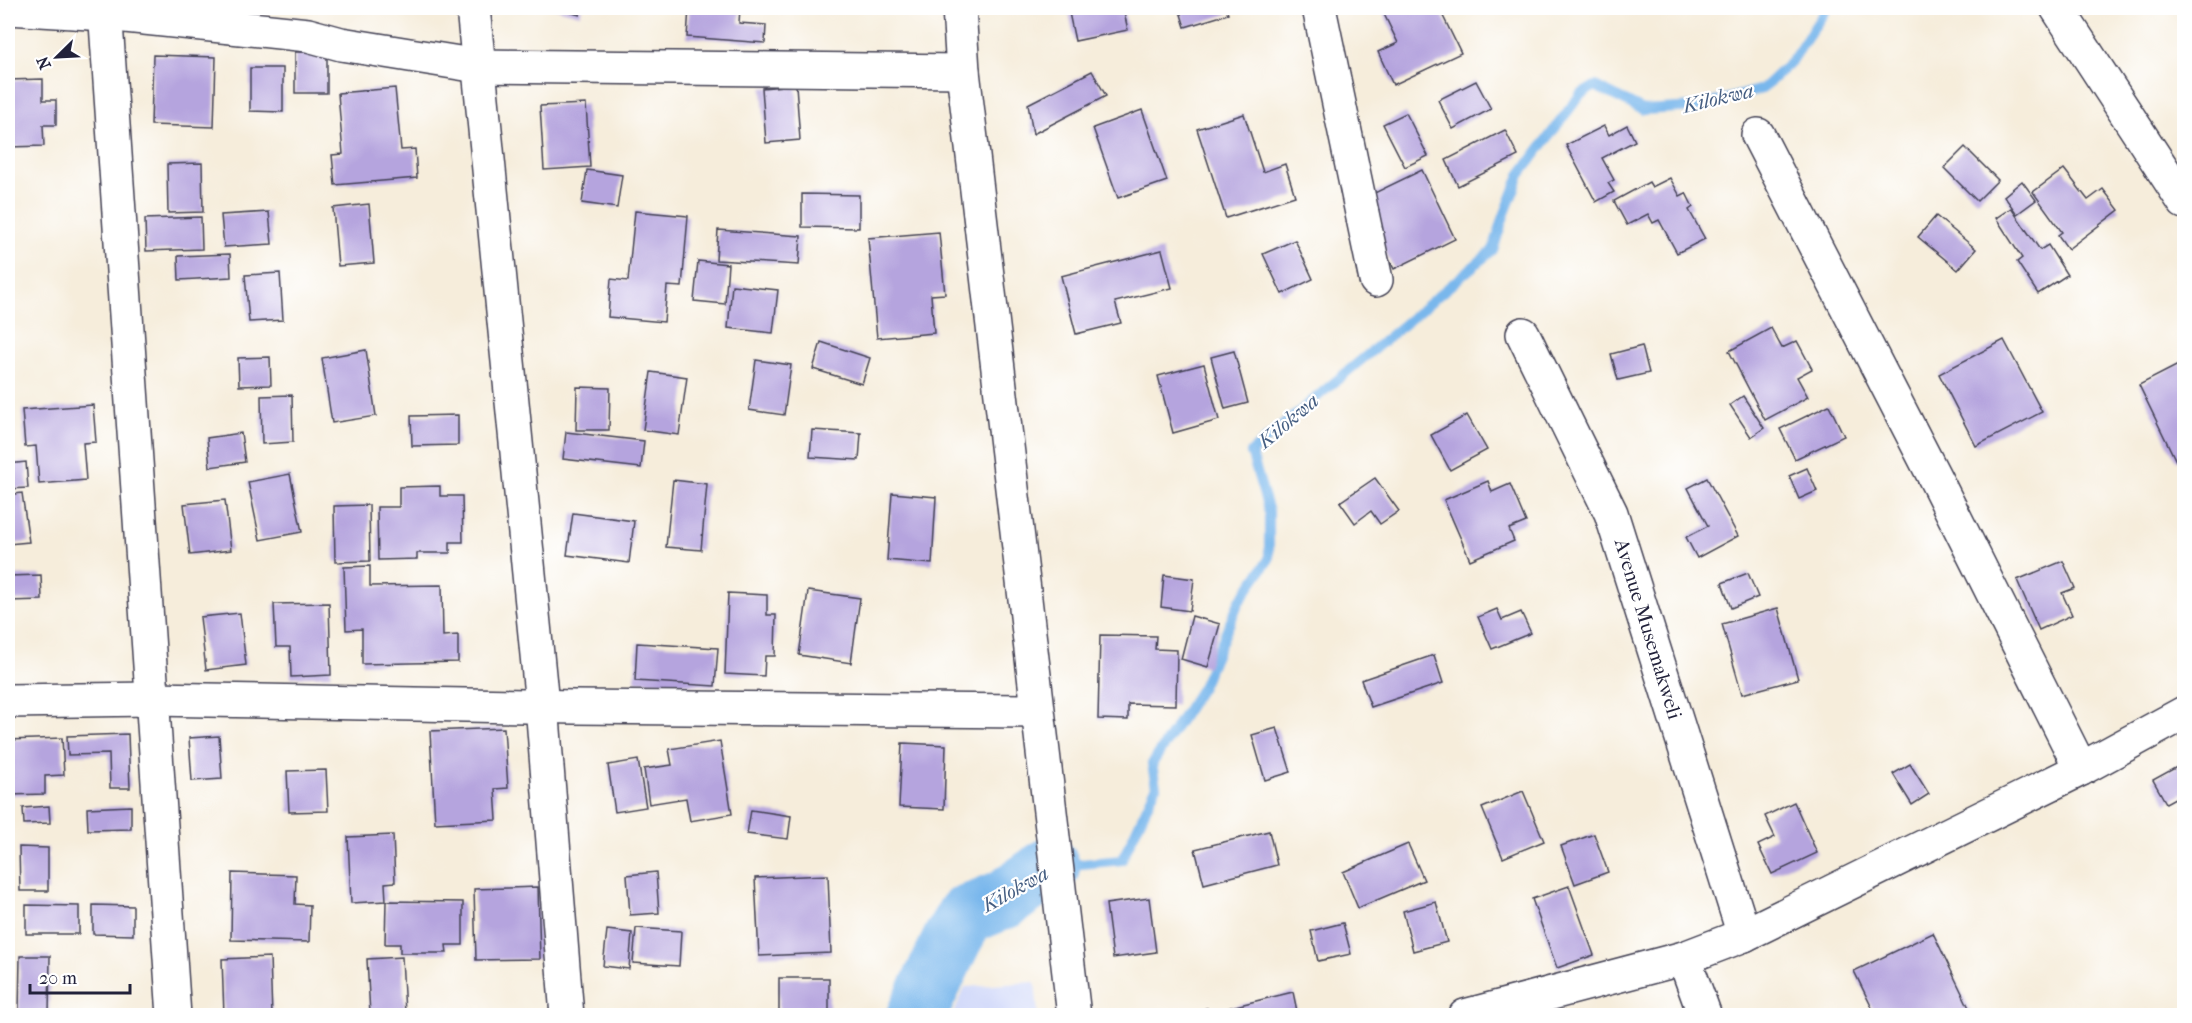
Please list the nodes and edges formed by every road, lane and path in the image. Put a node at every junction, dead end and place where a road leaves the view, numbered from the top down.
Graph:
1 (8, 8) edge
2 (472, 8) edge
3 (959, 8) edge
4 (1319, 8) edge
5 (2056, 8) edge
6 (105, 11) edge
7 (478, 66) junction
8 (963, 71) junction
9 (1758, 135) dead end
10 (2184, 202) edge
11 (1376, 280) dead end
12 (1523, 334) dead end
13 (152, 699) junction
14 (8, 701) edge
15 (542, 705) junction
16 (1037, 711) junction
17 (2184, 713) edge
18 (2081, 769) junction
19 (1744, 935) junction
20 (1684, 958) junction
21 (174, 1016) edge
22 (567, 1016) edge
23 (1074, 1016) edge
24 (1465, 1016) edge
25 (1705, 1016) edge

1 - 6 street
2 - 7 street
3 - 8 street
4 - 11 street
5 - 10 street
6 - 7 street
6 - 13 street
7 - 8 street
7 - 15 street
8 - 16 street
9 - 18 street
12 - 19 street, Avenue Musemakweli
13 - 14 street
13 - 15 street
13 - 21 street
15 - 16 street
15 - 22 street
16 - 23 street
17 - 18 street
18 - 19 street
19 - 20 street
20 - 24 street
20 - 25 street

